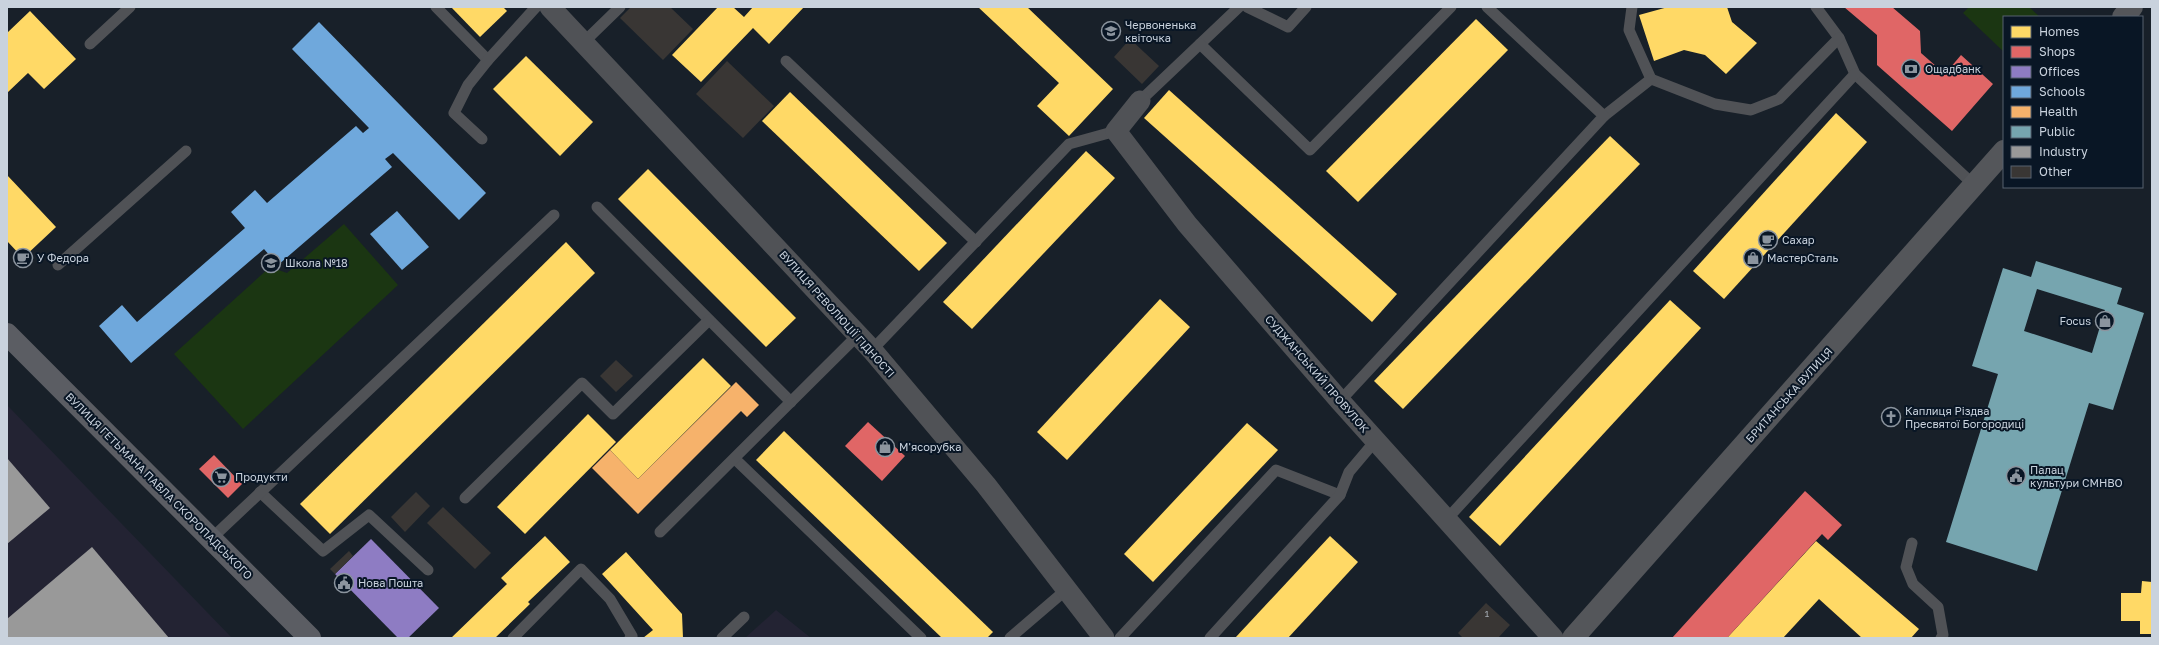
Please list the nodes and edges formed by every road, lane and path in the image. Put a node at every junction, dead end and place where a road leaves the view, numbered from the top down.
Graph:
1 (130, 7) edge
2 (436, 7) edge
3 (536, 7) edge
4 (550, 7) edge
5 (620, 7) edge
6 (1239, 7) edge
7 (1248, 7) edge
8 (1306, 7) edge
9 (1451, 7) edge
10 (1487, 7) edge
11 (1632, 7) edge
12 (1816, 7) edge
13 (2132, 7) edge
14 (2124, 16) edge
15 (1839, 38) junction
16 (584, 42) junction
17 (90, 44) dead end
18 (1200, 44) junction
19 (488, 60) junction
20 (786, 61) dead end
21 (1855, 74) junction
22 (1651, 79) junction
23 (1140, 101) joint
24 (1604, 116) junction
25 (1116, 132) junction
26 (482, 139) dead end
27 (186, 151) dead end
28 (2003, 152) edge
29 (1974, 185) junction
30 (597, 206) dead end
31 (554, 215) dead end
32 (976, 242) junction
33 (58, 265) dead end
34 (709, 320) junction
35 (7, 334) edge
36 (865, 343) junction
37 (1340, 401) junction
38 (791, 402) junction
39 (1376, 440) junction
40 (735, 459) junction
41 (260, 492) junction
42 (1340, 495) junction
43 (465, 498) dead end
44 (1447, 519) junction
45 (660, 532) dead end
46 (212, 538) junction
47 (1912, 543) dead end
48 (428, 570) dead end
49 (1067, 589) junction
50 (744, 617) dead end
51 (310, 638) edge
52 (513, 638) edge
53 (630, 638) edge
54 (722, 638) edge
55 (921, 638) edge
56 (1010, 638) edge
57 (1104, 638) edge
58 (1120, 638) edge
59 (1210, 638) edge
60 (1553, 638) edge
61 (1573, 638) edge
62 (1941, 638) edge

1 - 17 lane
2 - 19 lane
3 - 19 lane
4 - 16 street, ВУЛИЦЯ РЕВОЛЮЦІЇ ГІДНОСТІ
5 - 16 lane
6 - 18 lane
7 - 8 lane
9 - 18 lane
10 - 24 lane
11 - 22 lane
12 - 15 lane
13 - 14 main road
15 - 21 lane
15 - 22 lane
16 - 36 street, ВУЛИЦЯ РЕВОЛЮЦІЇ ГІДНОСТІ
18 - 23 lane
19 - 26 lane
20 - 32 lane
21 - 29 lane
21 - 44 lane
22 - 24 lane
23 - 25 street
24 - 37 lane
25 - 32 lane
25 - 37 street, СУДЖАНСЬКИЙ ПРОВУЛОК
27 - 33 lane
28 - 29 main road, БРИТАНСЬКА ВУЛИЦЯ
29 - 61 main road, БРИТАНСЬКА ВУЛИЦЯ
30 - 34 lane
31 - 41 lane
32 - 36 lane
34 - 38 lane
34 - 43 lane
35 - 46 main road, ВУЛИЦЯ ГЕТЬМАНА ПАВЛА СКОРОПАДСЬКОГО
36 - 38 lane
36 - 49 street, ВУЛИЦЯ РЕВОЛЮЦІЇ ГІДНОСТІ
37 - 39 street, СУДЖАНСЬКИЙ ПРОВУЛОК
38 - 40 lane
39 - 42 lane
39 - 44 street, СУДЖАНСЬКИЙ ПРОВУЛОК
40 - 45 lane
40 - 55 lane
41 - 46 lane
41 - 48 lane
42 - 58 lane
42 - 59 lane
44 - 60 street, СУДЖАНСЬКИЙ ПРОВУЛОК
46 - 51 main road, ВУЛИЦЯ ГЕТЬМАНА ПАВЛА СКОРОПАДСЬКОГО
47 - 62 lane
49 - 56 lane
49 - 57 street, ВУЛИЦЯ РЕВОЛЮЦІЇ ГІДНОСТІ
50 - 54 lane
52 - 53 lane

